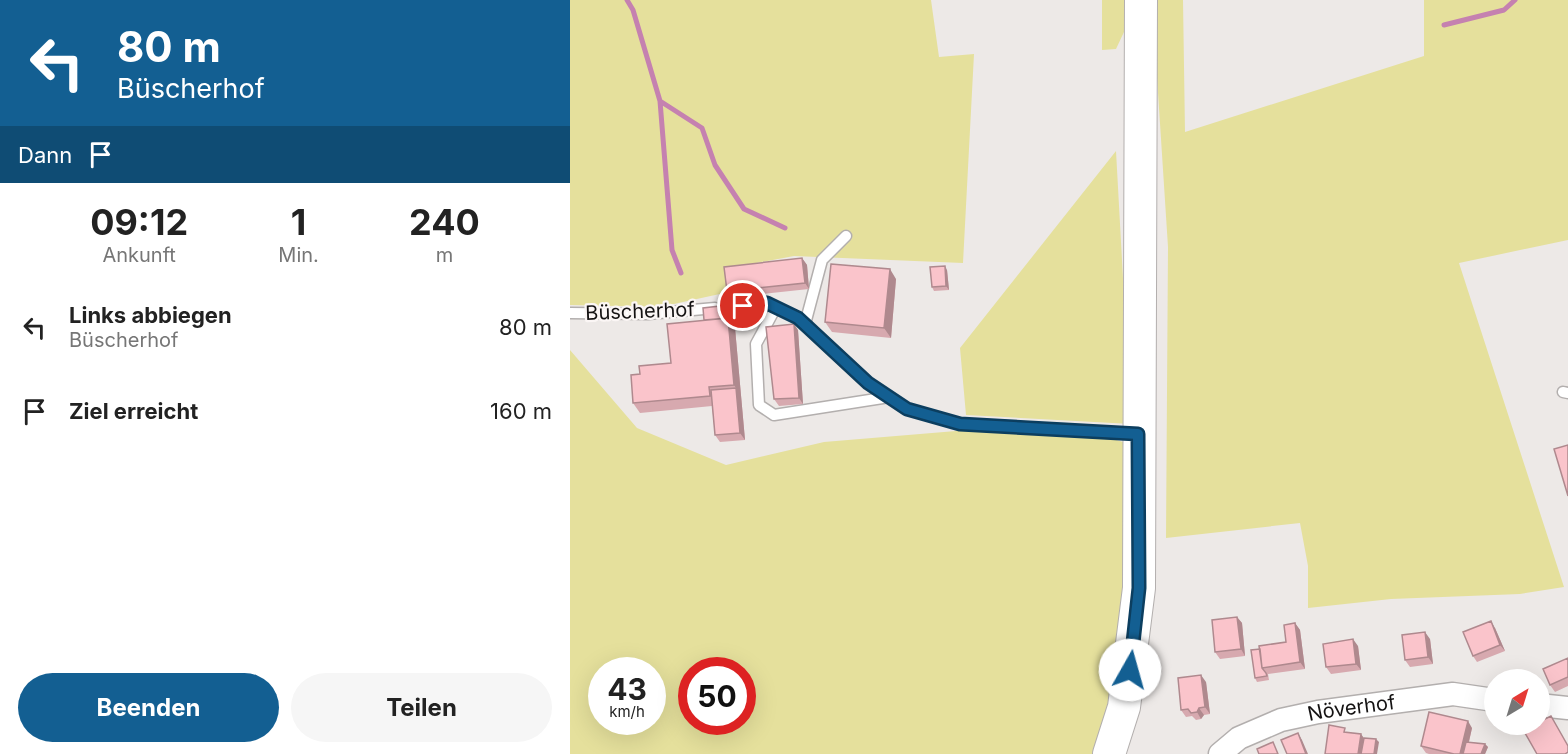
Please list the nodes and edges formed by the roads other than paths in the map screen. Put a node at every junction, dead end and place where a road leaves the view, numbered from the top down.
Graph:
1 (1141, 0) edge
2 (846, 236) dead end
3 (776, 308) junction
4 (570, 313) edge
5 (805, 324) junction
6 (889, 397) junction
7 (1138, 434) junction
8 (1484, 699) edge
9 (1550, 706) edge
10 (1568, 708) edge
11 (1109, 754) edge
12 (1220, 754) edge

1 - 7 main road
2 - 5 lane
3 - 4 lane, Büscherhof
3 - 5 lane, Büscherhof
3 - 6 lane
5 - 6 lane, Büscherhof
6 - 7 lane, Büscherhof
7 - 11 main road
8 - 12 street, Növerhof
9 - 10 street

